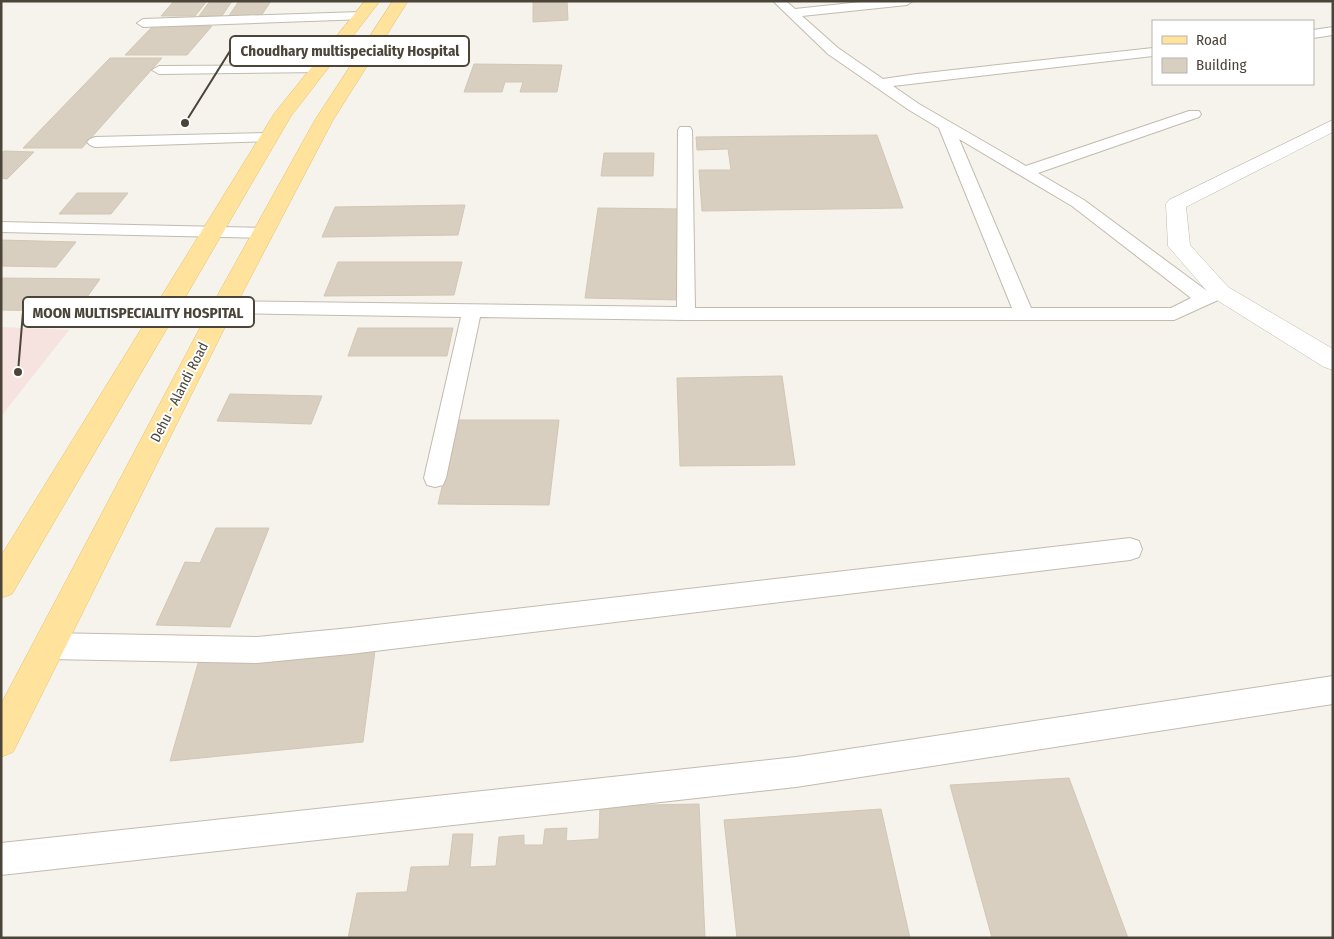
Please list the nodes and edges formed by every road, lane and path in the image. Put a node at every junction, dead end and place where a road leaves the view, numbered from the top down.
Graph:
1 (401, 1) edge
2 (779, 1) edge
3 (907, 1) edge
4 (367, 9) edge
5 (792, 13) junction
6 (143, 23) dead end
7 (1333, 31) edge
8 (1314, 34) edge
9 (1152, 52) edge
10 (318, 69) junction
11 (159, 70) dead end
12 (880, 84) junction
13 (1194, 114) dead end
14 (1333, 124) edge
15 (945, 125) junction
16 (685, 130) dead end
17 (268, 138) junction
18 (95, 142) dead end
19 (1025, 172) junction
20 (1, 227) edge
21 (213, 232) junction
22 (263, 233) junction
23 (1212, 296) junction
24 (223, 307) junction
25 (472, 311) junction
26 (686, 314) junction
27 (1024, 314) junction
28 (1333, 362) edge
29 (436, 478) dead end
30 (1130, 549) dead end
31 (1, 584) edge
32 (49, 646) junction
33 (1333, 690) edge
34 (1, 740) edge
35 (1, 859) edge

1 - 22 main road, Dehu - Alandi Road
2 - 5 lane
3 - 5 lane
4 - 6 lane
4 - 10 main road
5 - 12 lane
7 - 8 lane
9 - 12 lane
10 - 11 lane
10 - 17 main road
12 - 15 lane
13 - 19 lane
14 - 23 street
15 - 19 lane
15 - 27 lane
16 - 26 lane
17 - 18 lane
17 - 21 main road
19 - 23 lane
20 - 21 lane
21 - 22 lane
21 - 31 main road
22 - 24 main road, Dehu - Alandi Road
23 - 27 lane
23 - 28 street
24 - 25 lane
24 - 32 main road, Dehu - Alandi Road
25 - 26 lane
25 - 29 lane
26 - 27 lane
30 - 32 lane
32 - 34 main road, Dehu - Alandi Road
33 - 35 lane

